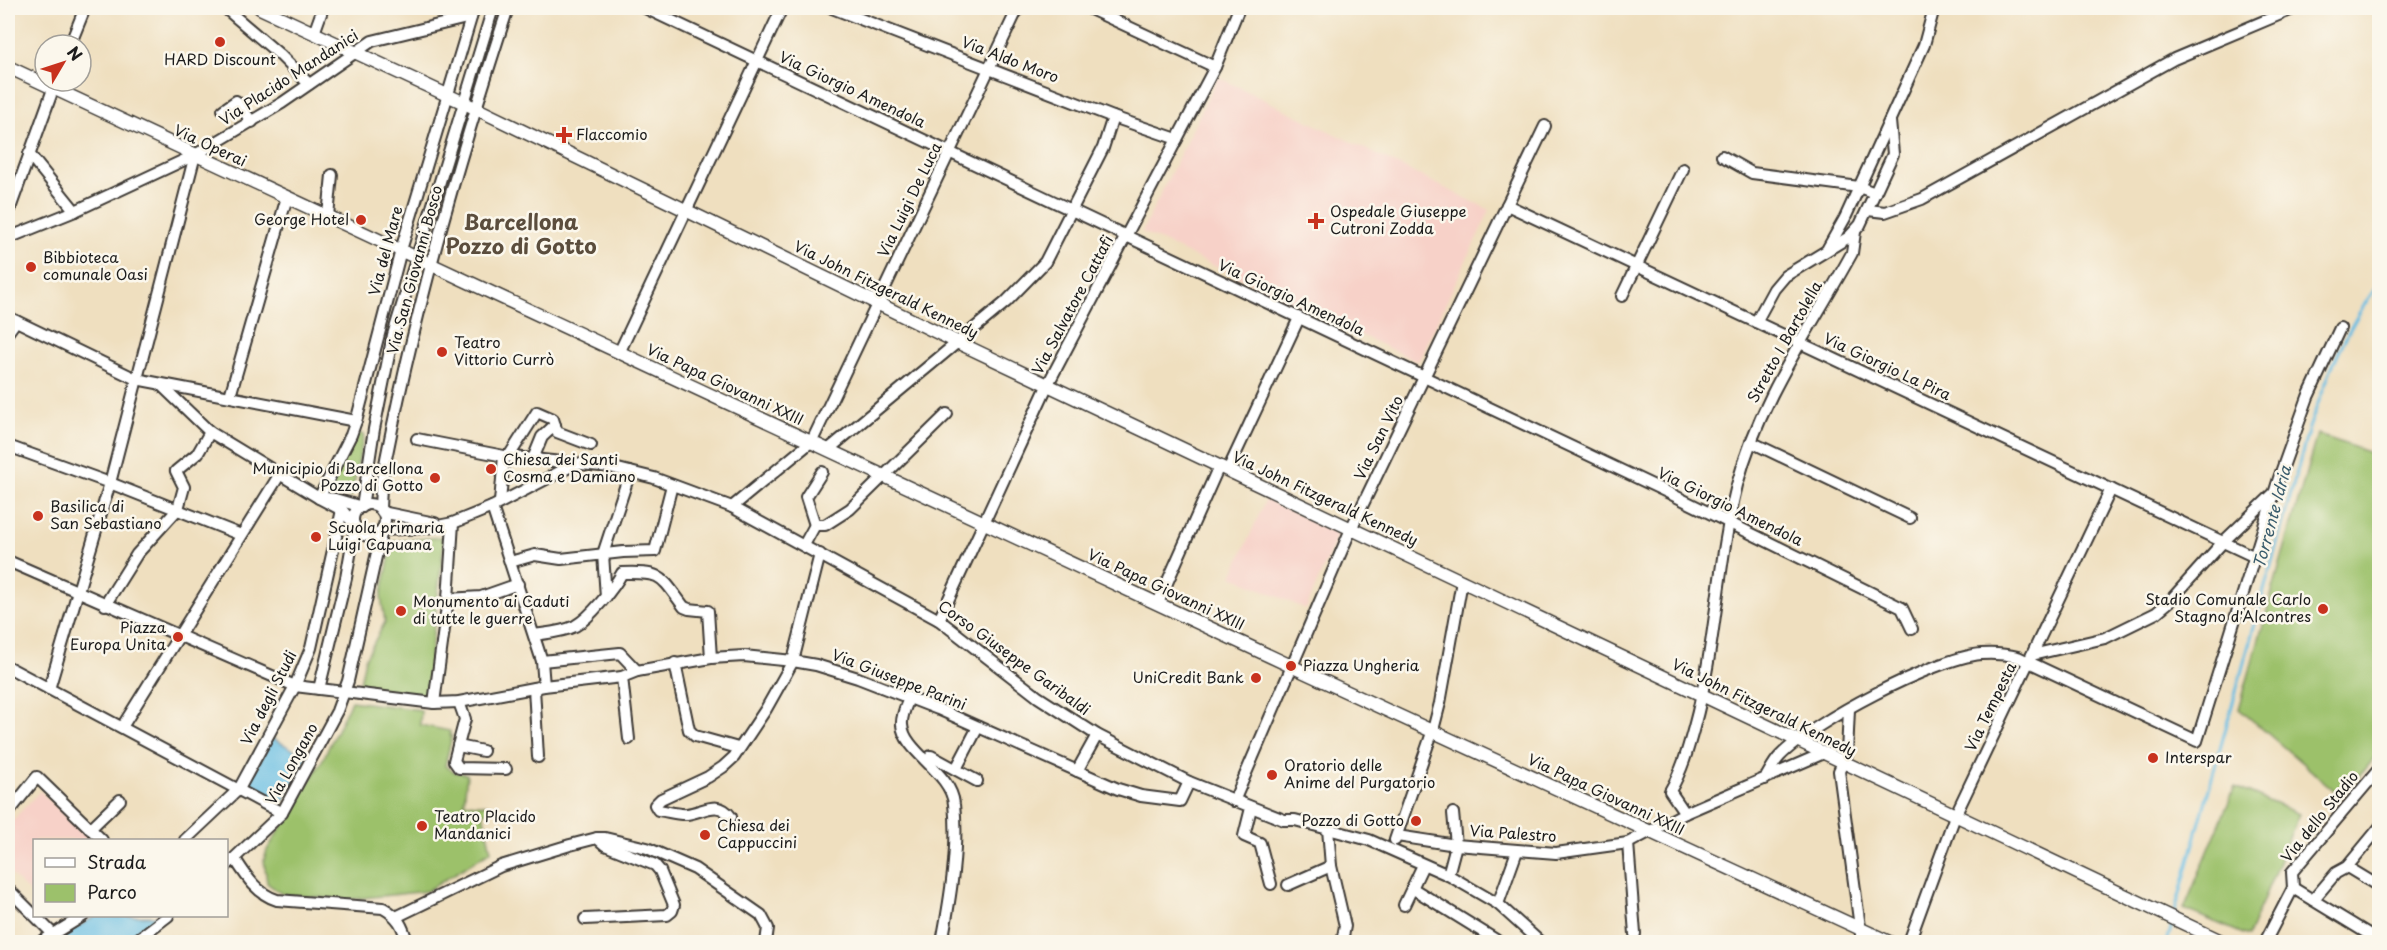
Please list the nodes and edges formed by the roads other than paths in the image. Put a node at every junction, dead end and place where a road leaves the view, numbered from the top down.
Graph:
1 (85, 8) edge
2 (225, 8) edge
3 (260, 8) edge
4 (323, 8) edge
5 (452, 8) edge
6 (492, 8) edge
7 (507, 8) edge
8 (645, 8) edge
9 (782, 8) edge
10 (832, 8) edge
11 (1018, 8) edge
12 (1088, 8) edge
13 (1239, 8) edge
14 (1934, 8) edge
15 (2295, 8) edge
16 (473, 12) edge
17 (75, 33) edge
18 (314, 33) junction
19 (355, 52) junction
20 (757, 61) junction
21 (8, 67) edge
22 (1215, 67) junction
23 (989, 68) junction
24 (33, 77) edge
25 (309, 84) junction
26 (52, 93) edge
27 (71, 93) edge
28 (447, 95) junction
29 (462, 102) junction
30 (475, 108) junction
31 (223, 110) dead end
32 (1113, 117) junction
33 (1890, 120) junction
34 (252, 122) junction
35 (1545, 126) dead end
36 (1177, 138) junction
37 (950, 152) junction
38 (30, 154) junction
39 (195, 155) junction
40 (1722, 156) dead end
41 (1683, 169) dead end
42 (333, 175) dead end
43 (1859, 187) junction
44 (1875, 193) junction
45 (287, 198) junction
46 (1508, 205) junction
47 (1071, 209) junction
48 (687, 210) junction
49 (1868, 210) junction
50 (75, 211) junction
51 (8, 214) edge
52 (328, 216) junction
53 (1845, 218) junction
54 (1858, 229) junction
55 (1127, 237) junction
56 (8, 238) edge
57 (1828, 248) junction
58 (401, 250) junction
59 (416, 256) junction
60 (430, 263) junction
61 (1637, 266) junction
62 (1622, 296) dead end
63 (877, 302) junction
64 (1299, 318) junction
65 (12, 319) edge
66 (1756, 322) junction
67 (2340, 328) dead end
68 (8, 332) edge
69 (957, 342) junction
70 (1799, 342) junction
71 (619, 352) junction
72 (1425, 378) junction
73 (136, 379) junction
74 (1048, 384) junction
75 (161, 385) junction
76 (230, 396) junction
77 (947, 414) dead end
78 (356, 421) junction
79 (555, 425) junction
80 (210, 432) junction
81 (417, 439) dead end
82 (812, 441) junction
83 (1751, 442) junction
84 (591, 445) dead end
85 (8, 446) edge
86 (829, 449) junction
87 (506, 456) junction
88 (533, 459) junction
89 (577, 464) junction
90 (1224, 468) junction
91 (630, 472) junction
92 (822, 472) dead end
93 (280, 474) junction
94 (885, 475) junction
95 (110, 483) junction
96 (672, 485) junction
97 (2111, 489) junction
98 (2275, 492) junction
99 (319, 498) junction
100 (496, 504) junction
101 (362, 507) junction
102 (732, 507) junction
103 (177, 508) junction
104 (342, 510) junction
105 (381, 510) junction
106 (1910, 518) dead end
107 (985, 522) junction
108 (1729, 523) junction
109 (448, 524) junction
110 (815, 525) junction
111 (355, 526) junction
112 (1351, 529) junction
113 (382, 530) junction
114 (241, 535) junction
115 (2223, 542) junction
116 (804, 545) junction
117 (623, 552) junction
118 (603, 554) junction
119 (820, 554) junction
120 (2255, 557) junction
121 (8, 561) edge
122 (510, 561) junction
123 (622, 573) junction
124 (1462, 581) junction
125 (518, 584) junction
126 (77, 592) junction
127 (606, 597) junction
128 (448, 598) junction
129 (1158, 603) junction
130 (105, 605) junction
131 (939, 620) junction
132 (1912, 629) dead end
133 (534, 635) junction
134 (179, 636) junction
135 (711, 657) junction
136 (2030, 659) junction
137 (542, 661) junction
138 (793, 661) junction
139 (675, 663) junction
140 (1291, 666) junction
141 (8, 667) edge
142 (637, 671) junction
143 (622, 677) junction
144 (295, 686) junction
145 (539, 687) junction
146 (50, 689) junction
147 (319, 689) junction
148 (345, 693) junction
149 (1703, 695) junction
150 (909, 698) junction
151 (459, 702) junction
152 (434, 703) junction
153 (1850, 709) junction
154 (122, 727) junction
155 (978, 727) junction
156 (1433, 730) junction
157 (1097, 735) junction
158 (629, 740) dead end
159 (1798, 740) junction
160 (458, 746) junction
161 (738, 748) junction
162 (483, 751) dead end
163 (1824, 753) junction
164 (931, 756) dead end
165 (538, 757) dead end
166 (1843, 762) junction
167 (2379, 768) edge
168 (506, 769) dead end
169 (956, 770) junction
170 (1077, 771) junction
171 (1765, 779) junction
172 (977, 781) dead end
173 (1189, 782) junction
174 (239, 789) junction
175 (120, 800) dead end
176 (1234, 801) junction
177 (1251, 807) junction
178 (8, 813) edge
179 (282, 813) junction
180 (1453, 813) dead end
181 (1685, 813) junction
182 (1955, 816) junction
183 (731, 818) dead end
184 (2379, 827) edge
185 (90, 829) junction
186 (1328, 829) junction
187 (1650, 832) junction
188 (1397, 836) junction
189 (597, 838) junction
190 (101, 839) edge
191 (186, 839) edge
192 (1629, 843) junction
193 (1456, 845) junction
194 (1391, 849) junction
195 (1517, 851) junction
196 (231, 863) edge
197 (1423, 865) junction
198 (1331, 866) junction
199 (2347, 867) junction
200 (1448, 875) junction
201 (1271, 884) dead end
202 (1288, 885) dead end
203 (2379, 887) edge
204 (1412, 888) junction
205 (2293, 888) junction
206 (8, 889) edge
207 (2313, 900) junction
208 (1498, 904) junction
209 (1404, 905) dead end
210 (33, 914) edge
211 (36, 917) edge
212 (80, 917) edge
213 (165, 917) edge
214 (396, 917) junction
215 (585, 919) dead end
216 (1861, 929) junction
217 (1635, 934) dead end
218 (54, 935) junction
219 (1496, 940) dead end
220 (1534, 941) edge
221 (41, 942) edge
222 (134, 942) edge
223 (407, 942) edge
224 (766, 942) edge
225 (942, 942) edge
226 (1342, 942) edge
227 (1862, 942) edge
228 (1889, 942) edge
229 (1909, 942) edge
230 (2223, 942) edge
231 (2265, 942) edge
232 (2379, 942) edge

1 - 17 street
2 - 25 street
3 - 18 main road, Via John Fitzgerald Kennedy
4 - 18 street
5 - 16 street
6 - 29 street, Via San Giovanni Bosco
7 - 30 street, Via San Giovanni Bosco
8 - 20 street, Via Giorgio Amendola
9 - 20 street
10 - 23 street, Via Aldo Moro
11 - 23 street, Via Luigi De Luca
12 - 22 street
13 - 22 street, Via Salvatore Cattafi
14 - 33 street
15 - 49 street
16 - 19 street, Via Placido Mandanici
16 - 28 street, Via del Mare
18 - 19 main road, Via John Fitzgerald Kennedy
19 - 25 street, Via Placido Mandanici
19 - 28 main road, Via John Fitzgerald Kennedy
20 - 37 street, Via Giorgio Amendola
20 - 48 street
21 - 24 main road, Via Operai
22 - 36 street, Via Salvatore Cattafi
23 - 32 street, Via Aldo Moro
23 - 37 street, Via Luigi De Luca
25 - 34 street, Via Placido Mandanici
26 - 38 street
27 - 39 main road, Via Operai
28 - 29 main road, Via John Fitzgerald Kennedy
28 - 58 street, Via del Mare
29 - 30 main road, Via John Fitzgerald Kennedy
29 - 59 street, Via San Giovanni Bosco
30 - 48 main road, Via John Fitzgerald Kennedy
30 - 60 street, Via San Giovanni Bosco
31 - 34 street
32 - 36 street, Via Aldo Moro
32 - 47 street
33 - 43 street
33 - 44 street, Stretto I Bartolella
34 - 39 street, Via Placido Mandanici
35 - 46 street, Via San Vito
36 - 55 street, Via Salvatore Cattafi
37 - 47 street, Via Giorgio Amendola
37 - 63 street, Via Luigi De Luca
38 - 50 street
38 - 51 street
39 - 45 main road, Via Operai
39 - 50 street, Via Placido Mandanici
39 - 73 street
40 - 43 street
41 - 61 street
42 - 52 street
43 - 44 street
43 - 53 street
44 - 49 street, Stretto I Bartolella
45 - 52 main road, Via Operai
45 - 76 street
46 - 61 street, Via Giorgio La Pira
46 - 72 street, Via San Vito
47 - 55 street, Via Giorgio Amendola
47 - 69 street
48 - 63 main road, Via John Fitzgerald Kennedy
48 - 71 street
49 - 54 street, Stretto I Bartolella
50 - 56 street, Via Placido Mandanici
52 - 58 main road, Via Operai
53 - 54 street
53 - 57 street
54 - 57 street
54 - 70 street, Stretto I Bartolella
55 - 64 street, Via Giorgio Amendola
55 - 74 street, Via Salvatore Cattafi
57 - 66 street
58 - 59 main road, Via Operai
58 - 78 street, Via del Mare
59 - 60 main road, Via Papa Giovanni XXIII
59 - 101 street, Via San Giovanni Bosco
60 - 71 main road, Via Papa Giovanni XXIII
60 - 105 street, Via San Giovanni Bosco
61 - 62 street
61 - 66 street, Via Giorgio La Pira
63 - 69 main road, Via John Fitzgerald Kennedy
63 - 82 street, Via Luigi De Luca
64 - 72 street, Via Giorgio Amendola
64 - 90 street
65 - 68 street
65 - 73 street
66 - 70 street, Via Giorgio La Pira
67 - 98 street
69 - 74 main road, Via John Fitzgerald Kennedy
69 - 86 street
70 - 83 street, Stretto I Bartolella
70 - 97 street, Via Giorgio La Pira
71 - 82 main road, Via Papa Giovanni XXIII
72 - 108 street, Via Giorgio Amendola
72 - 112 street, Via San Vito
73 - 75 street
73 - 95 street
74 - 90 main road, Via John Fitzgerald Kennedy
74 - 107 street, Via Salvatore Cattafi
75 - 76 street
75 - 80 street
76 - 78 street
77 - 94 street
78 - 99 street, Via del Mare
79 - 84 street
79 - 87 street
79 - 88 street
80 - 93 street
80 - 103 street
81 - 87 street, Corso Giuseppe Garibaldi
82 - 86 main road, Via Papa Giovanni XXIII
82 - 102 street, Via Luigi De Luca
83 - 106 street
83 - 108 street, Stretto I Bartolella
85 - 95 street
86 - 94 main road, Via Papa Giovanni XXIII
87 - 88 street, Corso Giuseppe Garibaldi
87 - 100 street
88 - 89 street, Corso Giuseppe Garibaldi
89 - 91 street, Corso Giuseppe Garibaldi
89 - 100 street
90 - 112 main road, Via John Fitzgerald Kennedy
90 - 129 street
91 - 96 street, Corso Giuseppe Garibaldi
91 - 118 street
92 - 110 street
93 - 99 street
93 - 114 street
94 - 107 main road, Via Papa Giovanni XXIII
94 - 110 street
95 - 103 street
95 - 126 street
96 - 102 street, Corso Giuseppe Garibaldi
96 - 117 street
97 - 115 street, Via Giorgio La Pira
97 - 136 street, Via Tempesta
98 - 115 street
98 - 120 street
99 - 101 street
99 - 104 street
100 - 109 street
100 - 122 street
101 - 105 street
101 - 111 street
102 - 116 street, Corso Giuseppe Garibaldi
103 - 114 street
103 - 130 street
104 - 111 street
104 - 144 street, Via degli Studi
105 - 109 street
105 - 113 street
107 - 129 main road, Via Papa Giovanni XXIII
107 - 131 street, Via Salvatore Cattafi
108 - 132 street, Via Giorgio Amendola
108 - 149 street, Stretto I Bartolella
109 - 113 street
109 - 128 street
110 - 116 street
111 - 113 street
111 - 147 street
112 - 124 main road, Via John Fitzgerald Kennedy
112 - 140 street, Via San Vito
113 - 148 street
114 - 134 street
115 - 120 street, Via Giorgio La Pira
115 - 136 street
116 - 119 street, Corso Giuseppe Garibaldi
117 - 118 street
117 - 123 street
118 - 122 street
118 - 127 street
119 - 131 street, Corso Giuseppe Garibaldi
119 - 138 street
120 - 136 street
121 - 126 street
122 - 125 street
123 - 127 street
123 - 135 street
124 - 149 main road, Via John Fitzgerald Kennedy
124 - 156 street
125 - 128 street
125 - 133 street
126 - 130 street
126 - 146 street
127 - 133 street
128 - 152 street
129 - 140 main road, Via Papa Giovanni XXIII
130 - 134 street
131 - 157 street, Corso Giuseppe Garibaldi
133 - 137 street
134 - 144 street, Via Giuseppe Parini
134 - 154 street
135 - 138 street, Via Giuseppe Parini
135 - 139 street, Via Giuseppe Parini
136 - 153 street
136 - 182 street, Via Tempesta
137 - 142 street
137 - 145 street
138 - 150 street, Via Giuseppe Parini
138 - 161 street
139 - 142 street, Via Giuseppe Parini
139 - 161 street
140 - 156 main road, Via Papa Giovanni XXIII
140 - 176 street, Via San Vito
141 - 146 street
142 - 143 street, Via Giuseppe Parini
143 - 145 street, Via Giuseppe Parini
143 - 158 street
144 - 147 street, Via Giuseppe Parini
144 - 174 street, Via degli Studi
145 - 151 street, Via Giuseppe Parini
145 - 165 street
146 - 154 street
147 - 148 street, Via Giuseppe Parini
148 - 152 street, Via Giuseppe Parini
148 - 179 street, Via Longano
149 - 159 main road, Via John Fitzgerald Kennedy
149 - 181 street, Stretto I Bartolella
150 - 155 street, Via Giuseppe Parini
150 - 225 street
151 - 152 street, Via Giuseppe Parini
151 - 160 street
153 - 159 street
153 - 166 street
154 - 174 street
155 - 169 street
155 - 170 street, Via Giuseppe Parini
156 - 187 main road, Via Papa Giovanni XXIII
156 - 188 street
157 - 170 street
157 - 173 street, Corso Giuseppe Garibaldi
159 - 163 main road, Via John Fitzgerald Kennedy
159 - 171 street
160 - 162 street
160 - 168 street
161 - 183 street
163 - 166 main road, Via John Fitzgerald Kennedy
163 - 171 street, Via Palestro
164 - 169 street
166 - 182 main road, Via John Fitzgerald Kennedy
166 - 216 street
167 - 205 street, Via dello Stadio
169 - 172 street
170 - 173 street, Via Giuseppe Parini
171 - 181 street, Via Palestro
173 - 176 street, Corso Giuseppe Garibaldi
174 - 179 street
174 - 191 street, Via degli Studi
175 - 185 street
176 - 177 street, Corso Giuseppe Garibaldi
177 - 186 street, Corso Giuseppe Garibaldi
177 - 201 street
178 - 185 street
179 - 196 street, Via Longano
180 - 193 street
181 - 187 street, Via Palestro
182 - 229 street, Via Tempesta
182 - 230 main road, Via John Fitzgerald Kennedy
184 - 199 street
185 - 190 street
186 - 194 street, Corso Giuseppe Garibaldi
186 - 198 street
187 - 192 street, Via Palestro
187 - 216 main road, Via Papa Giovanni XXIII
188 - 193 street, Via Palestro
188 - 194 street
189 - 214 street
189 - 215 street
189 - 224 street
192 - 195 street, Via Palestro
192 - 217 street
193 - 195 street, Via Palestro
193 - 200 street
194 - 197 street, Corso Giuseppe Garibaldi
195 - 208 street
196 - 214 street
197 - 200 street, Corso Giuseppe Garibaldi
197 - 204 street
198 - 202 street
198 - 226 street
199 - 203 street
199 - 207 street
200 - 208 street, Corso Giuseppe Garibaldi
204 - 209 street
204 - 219 street
205 - 207 street
205 - 231 street, Via dello Stadio
206 - 210 street
207 - 232 street
208 - 220 street, Corso Giuseppe Garibaldi
211 - 218 street
212 - 218 street
213 - 222 street
214 - 223 street
216 - 227 street
216 - 228 main road, Via Papa Giovanni XXIII
218 - 221 street

